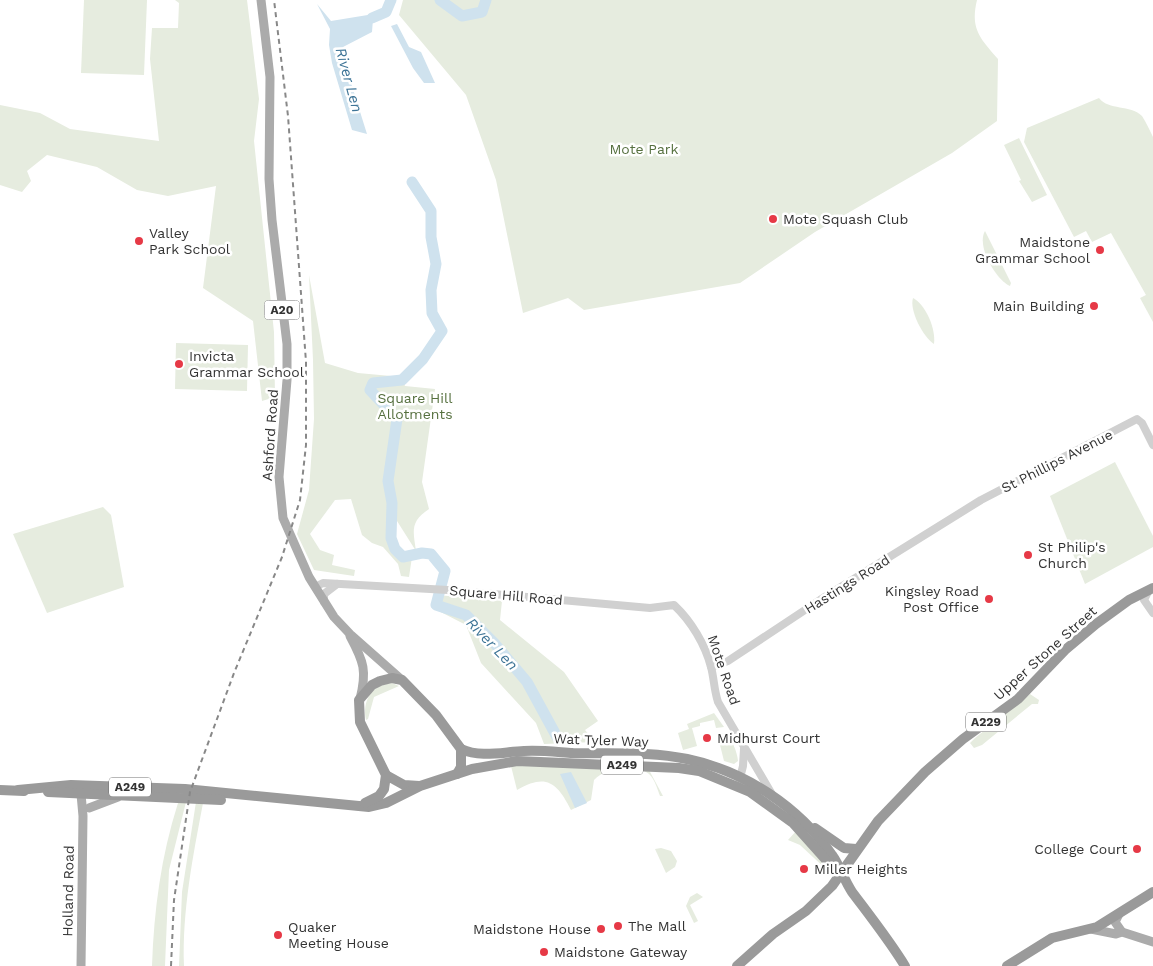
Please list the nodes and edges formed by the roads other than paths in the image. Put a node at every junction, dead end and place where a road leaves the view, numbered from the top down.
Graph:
1 (261, 0) edge
2 (1153, 445) edge
3 (983, 499) joint
4 (337, 584) junction
5 (315, 587) junction
6 (1151, 589) edge
7 (324, 602) junction
8 (674, 605) joint
9 (1153, 613) edge
10 (350, 634) junction
11 (711, 667) junction
12 (402, 680) junction
13 (360, 700) junction
14 (744, 747) junction
15 (461, 749) junction
16 (752, 764) junction
17 (457, 774) junction
18 (386, 775) junction
19 (741, 781) junction
20 (420, 786) junction
21 (0, 790) edge
22 (85, 791) junction
23 (174, 793) junction
24 (123, 795) junction
25 (773, 796) junction
26 (354, 805) junction
27 (86, 812) junction
28 (806, 823) junction
29 (856, 849) junction
30 (839, 870) junction
31 (1153, 892) edge
32 (1118, 914) junction
33 (1091, 929) junction
34 (1122, 932) junction
35 (1153, 942) edge
36 (81, 966) edge
37 (736, 966) edge
38 (905, 966) edge
39 (1007, 966) edge

1 - 5 main road, Ashford Road / A20
2 - 3 street, St Phillips Avenue
3 - 11 street, Hastings Road
4 - 5 street, Square Hill Road
4 - 7 street
4 - 8 street, Square Hill Road
5 - 7 main road, Ashford Road / A20
6 - 9 street
6 - 29 highway, Upper Stone Street / A229
7 - 10 main road, Ashford Road / A20
8 - 11 street, Mote Road
10 - 12 main road, Ashford Road / A20
10 - 13 main road, A20
11 - 14 street, Mote Road
12 - 13 highway
12 - 15 highway, Ashford Road
13 - 18 highway
14 - 16 street, Mote Road
14 - 19 street
15 - 17 highway
15 - 19 highway, Wat Tyler Way / A249
16 - 19 street
16 - 25 street, Mote Road
17 - 19 highway, Wat Tyler Way / A249
17 - 20 highway, A249
18 - 20 highway
18 - 26 highway, A249
19 - 25 highway, Mote Road / A249
19 - 30 highway, A249
20 - 26 highway, A249
21 - 22 highway, A249
22 - 23 highway, A249
22 - 24 highway, A249
22 - 27 main road, Holland Road
23 - 24 highway, A249
23 - 26 highway, A249
24 - 27 main road
25 - 28 highway, Mote Road / A249
27 - 36 main road, Holland Road
28 - 29 highway, A249
28 - 30 highway, Mote Road / A249
29 - 30 highway, Upper Stone Street / A229
30 - 37 highway, A229
30 - 38 highway, A249
31 - 32 highway
32 - 33 highway
32 - 34 main road
33 - 34 main road
33 - 39 highway
34 - 35 main road

